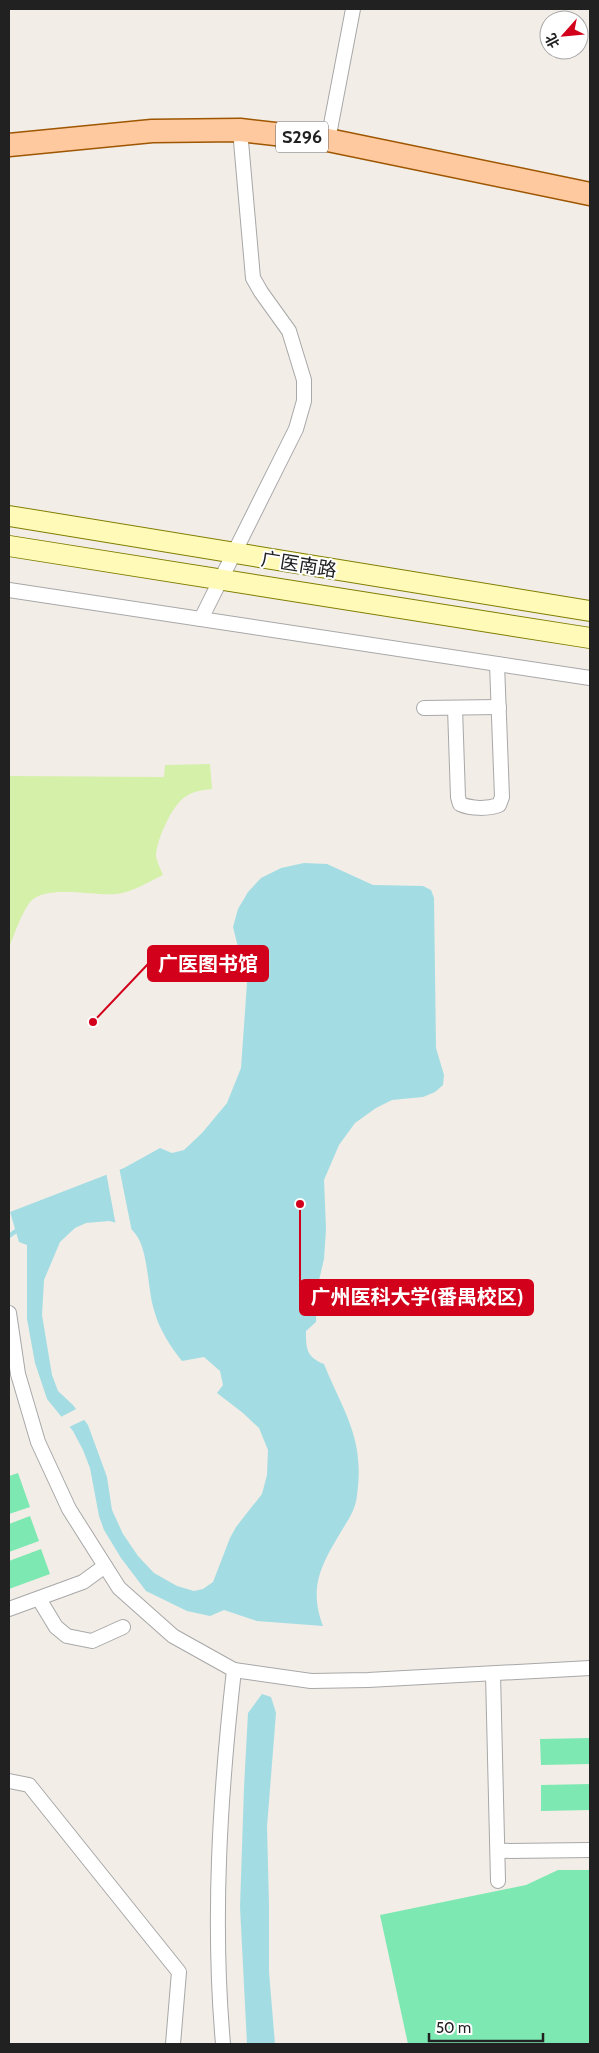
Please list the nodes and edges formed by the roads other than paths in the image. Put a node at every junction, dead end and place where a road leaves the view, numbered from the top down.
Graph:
1 (353, 9) edge
2 (240, 130) junction
3 (328, 140) junction
4 (9, 145) edge
5 (590, 194) edge
6 (9, 516) edge
7 (9, 546) edge
8 (9, 590) edge
9 (590, 611) edge
10 (201, 619) junction
11 (590, 638) edge
12 (497, 664) junction
13 (590, 678) edge
14 (499, 707) junction
15 (424, 708) dead end
16 (455, 708) junction
17 (9, 1313) edge
18 (105, 1566) junction
19 (39, 1599) junction
20 (9, 1609) edge
21 (124, 1627) dead end
22 (590, 1668) edge
23 (234, 1670) junction
24 (493, 1674) junction
25 (9, 1781) edge
26 (590, 1850) edge
27 (498, 1851) junction
28 (498, 1881) dead end
29 (173, 2044) edge
30 (223, 2044) edge

1 - 3 street
2 - 3 main road, S296
2 - 4 main road, S296
2 - 10 street
3 - 5 main road, S296
6 - 9 street, 广医南路
7 - 11 street, 广医南路
8 - 10 street
10 - 12 street
12 - 13 street
12 - 14 street
14 - 16 street
14 - 16 street
15 - 16 street
17 - 18 street
18 - 19 street
18 - 23 street
19 - 20 street
19 - 21 street
22 - 24 street
23 - 24 street
23 - 30 street
24 - 27 street
25 - 29 street
26 - 27 street
27 - 28 street

